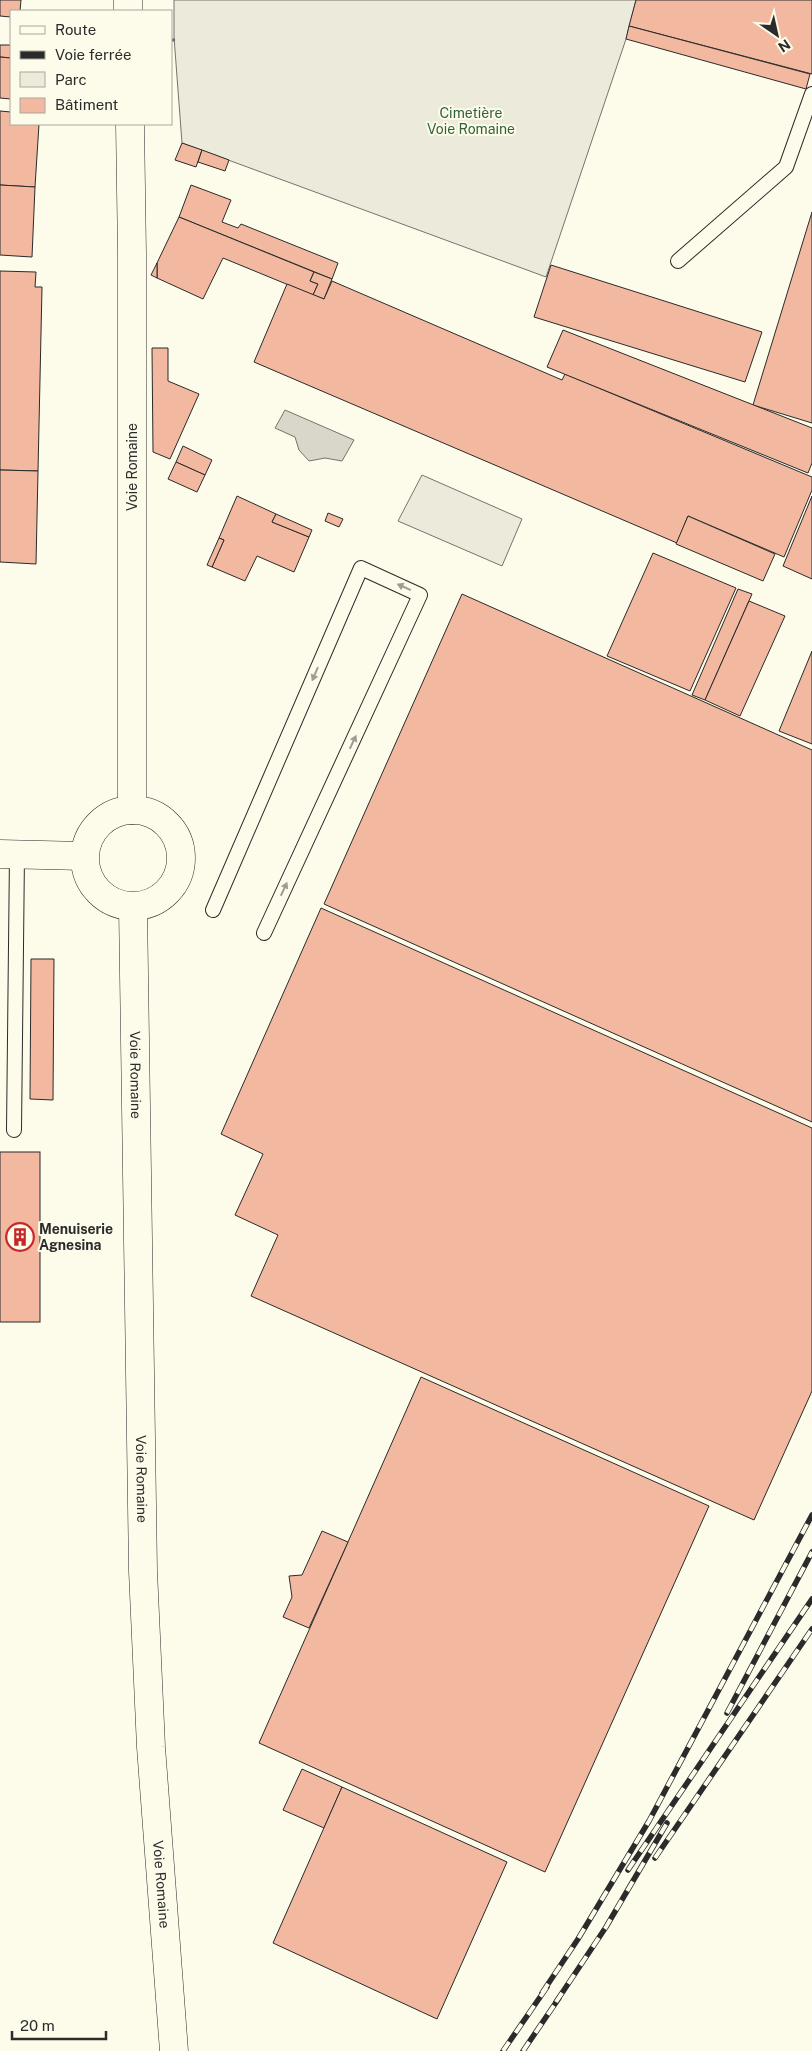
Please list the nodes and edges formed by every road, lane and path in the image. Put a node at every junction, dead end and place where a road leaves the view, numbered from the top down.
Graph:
1 (812, 94) edge
2 (130, 125) edge
3 (678, 261) dead end
4 (132, 810) junction
5 (8, 854) edge
6 (84, 856) junction
7 (133, 907) junction
8 (213, 910) dead end
9 (264, 933) dead end
10 (14, 1130) dead end
11 (174, 2051) edge

1 - 3 lane
2 - 4 main road, Voie Romaine
4 - 6 main road
4 - 7 main road
5 - 6 main road
5 - 10 lane
6 - 7 main road
7 - 11 main road, Voie Romaine
9 -> 8 lane

